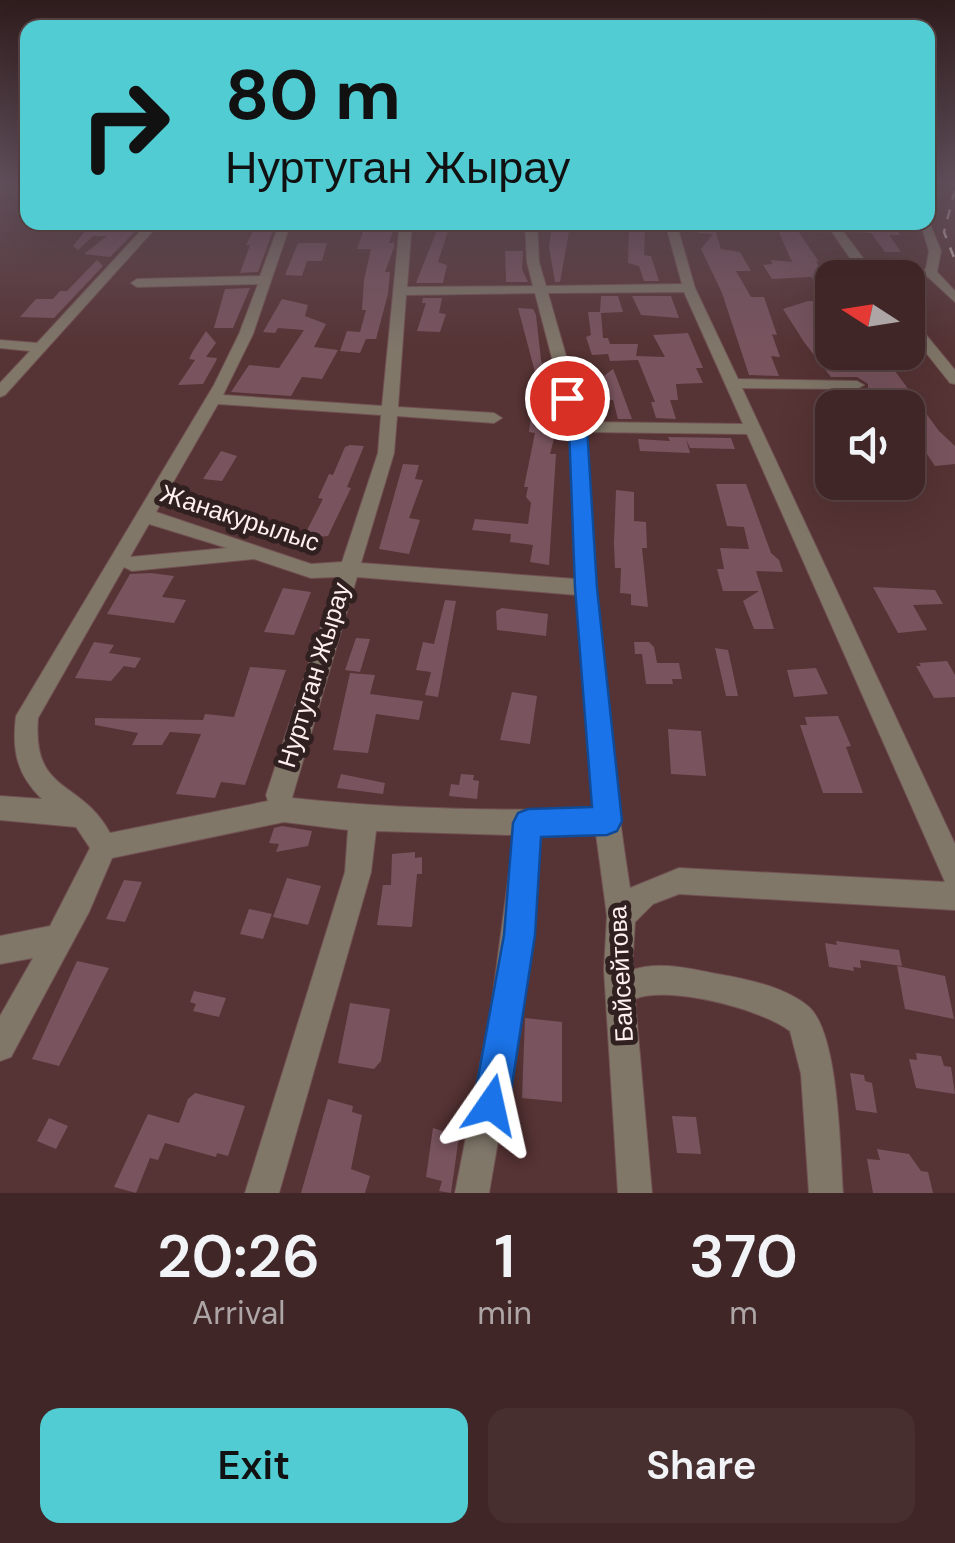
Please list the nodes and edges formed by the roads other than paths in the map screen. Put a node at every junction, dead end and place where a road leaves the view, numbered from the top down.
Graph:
1 (140, 240) edge
2 (280, 240) edge
3 (405, 240) edge
4 (532, 240) edge
5 (675, 240) edge
6 (843, 240) edge
7 (931, 240) edge
8 (857, 260) edge
9 (925, 273) edge
10 (931, 273) junction
11 (266, 280) junction
12 (138, 283) dead end
13 (690, 288) junction
14 (542, 290) junction
15 (401, 291) junction
16 (955, 298) edge
17 (925, 343) edge
18 (0, 344) edge
19 (42, 348) junction
20 (955, 380) edge
21 (732, 383) junction
22 (857, 384) dead end
23 (0, 392) edge
24 (212, 400) junction
25 (390, 410) junction
26 (494, 418) dead end
27 (578, 427) junction
28 (754, 429) junction
29 (143, 516) junction
30 (257, 552) junction
31 (132, 564) dead end
32 (348, 569) junction
33 (586, 588) junction
34 (0, 808) edge
35 (284, 810) junction
36 (80, 815) junction
37 (354, 818) junction
38 (607, 821) junction
39 (528, 823) junction
40 (104, 847) junction
41 (955, 874) edge
42 (955, 896) edge
43 (622, 916) junction
44 (58, 939) junction
45 (0, 950) edge
46 (620, 991) junction
47 (0, 1046) edge
48 (262, 1193) edge
49 (472, 1193) edge
50 (635, 1193) edge
51 (826, 1193) edge

1 - 19 street
2 - 11 street, Жанакурылыс
3 - 15 street, Нуртуган Жырау
4 - 14 street, Байсейтова
5 - 13 street
6 - 8 street
7 - 10 street
9 - 10 street
10 - 16 street
11 - 12 street
11 - 24 street, Жанакурылыс
13 - 14 street
13 - 21 street
14 - 15 street
14 - 27 street, Байсейтова
15 - 25 street, Нуртуган Жырау
17 - 20 street
18 - 19 street
19 - 23 street
21 - 22 street
21 - 28 street
24 - 25 street
24 - 29 street, Жанакурылыс
25 - 26 street
25 - 32 street, Нуртуган Жырау
27 - 28 street
27 - 33 street, Байсейтова
28 - 41 street
29 - 30 street, Жанакурылыс
29 - 36 street
30 - 31 street
30 - 32 street, Жанакурылыс
32 - 33 street, Жанакурылыс
32 - 35 street, Нуртуган Жырау
33 - 38 street, Байсейтова
34 - 36 street
35 - 37 street
35 - 40 street
36 - 40 street
37 - 39 street
37 - 48 street
38 - 39 street
38 - 43 street, Байсейтова
39 - 49 street
40 - 44 street
42 - 43 street
43 - 46 street, Байсейтова
44 - 45 street
44 - 47 street
46 - 50 street, Байсейтова
46 - 51 street

